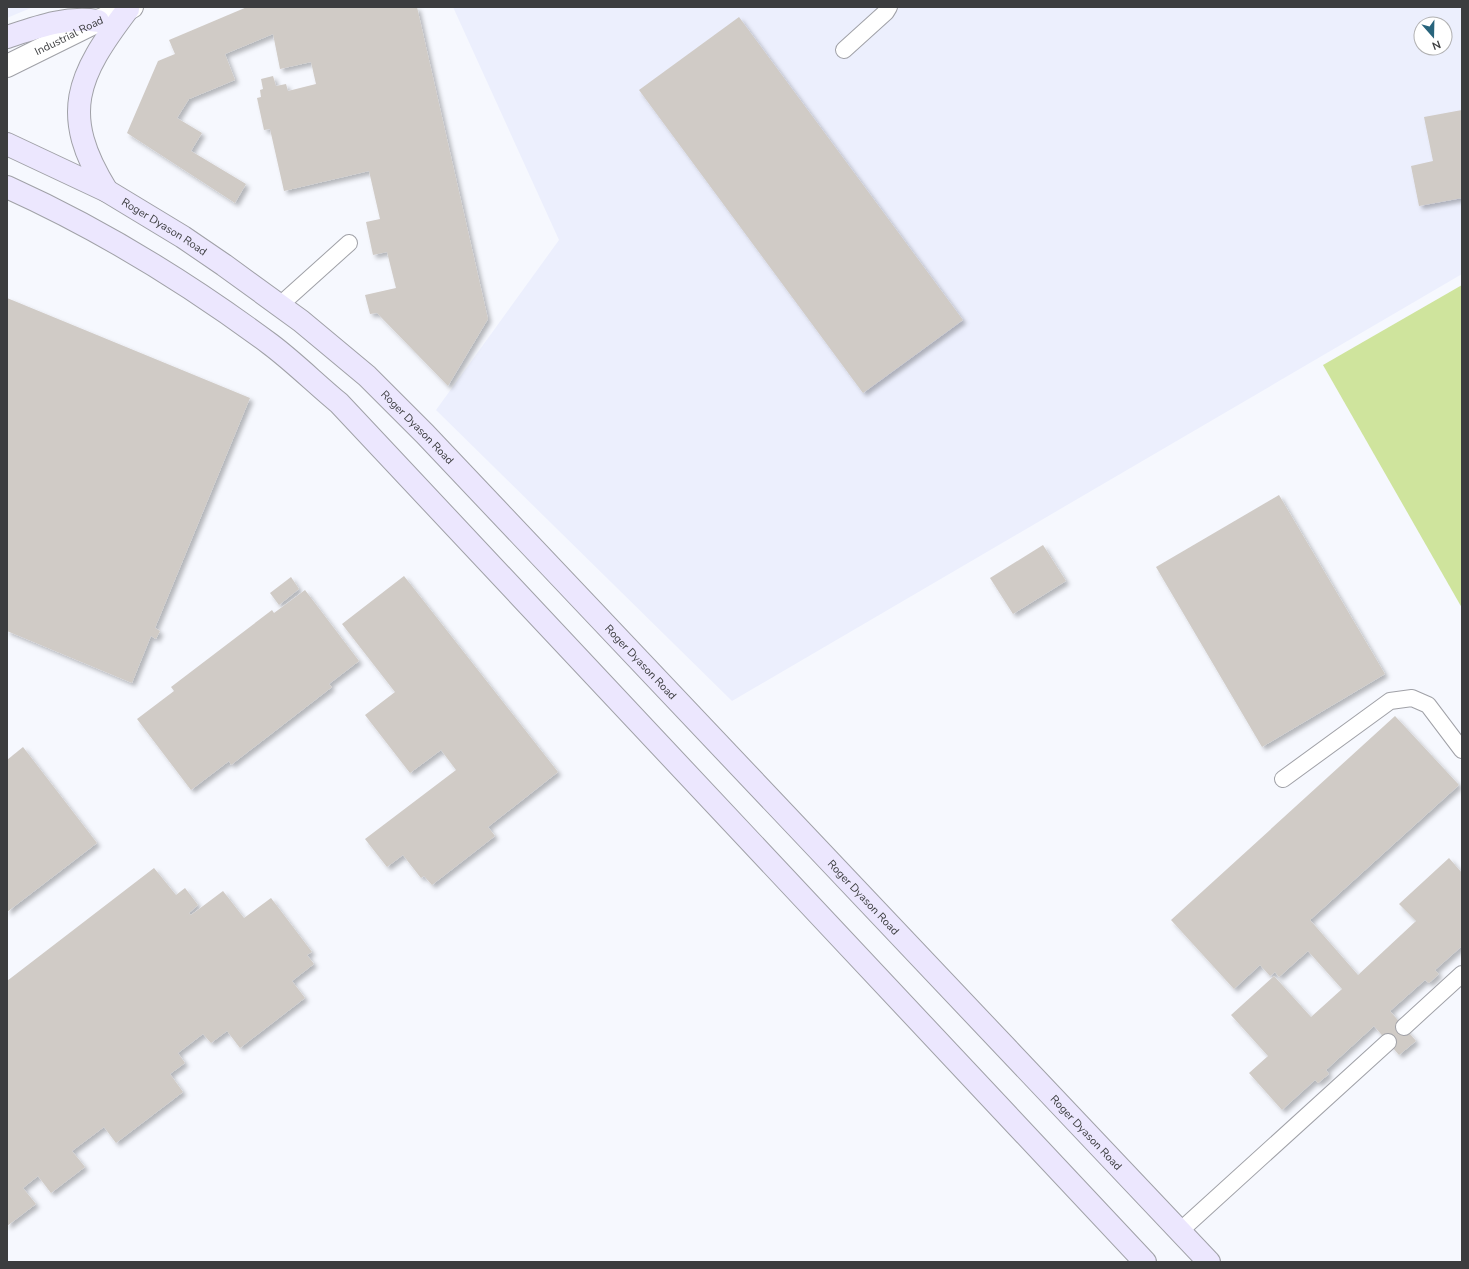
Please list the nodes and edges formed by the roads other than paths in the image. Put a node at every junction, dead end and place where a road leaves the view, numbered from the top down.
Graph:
1 (889, 7) edge
2 (129, 8) edge
3 (98, 21) junction
4 (7, 37) edge
5 (844, 50) dead end
6 (7, 66) edge
7 (7, 144) edge
8 (7, 187) edge
9 (107, 191) junction
10 (349, 244) dead end
11 (280, 305) junction
12 (1462, 750) edge
13 (1283, 779) dead end
14 (1462, 974) edge
15 (1404, 1027) dead end
16 (1388, 1042) dead end
17 (1180, 1231) junction
18 (1145, 1262) edge
19 (1209, 1262) edge

1 - 5 lane
2 - 3 street, Industrial Road
2 - 9 main road
3 - 4 main road
3 - 6 street, Industrial Road
7 - 9 main road, Roger Dyason Road
8 - 18 main road
9 - 11 main road, Roger Dyason Road
10 - 11 lane
11 - 17 main road, Roger Dyason Road
12 - 13 lane
14 - 15 lane
16 - 17 lane
17 - 19 main road, Roger Dyason Road

